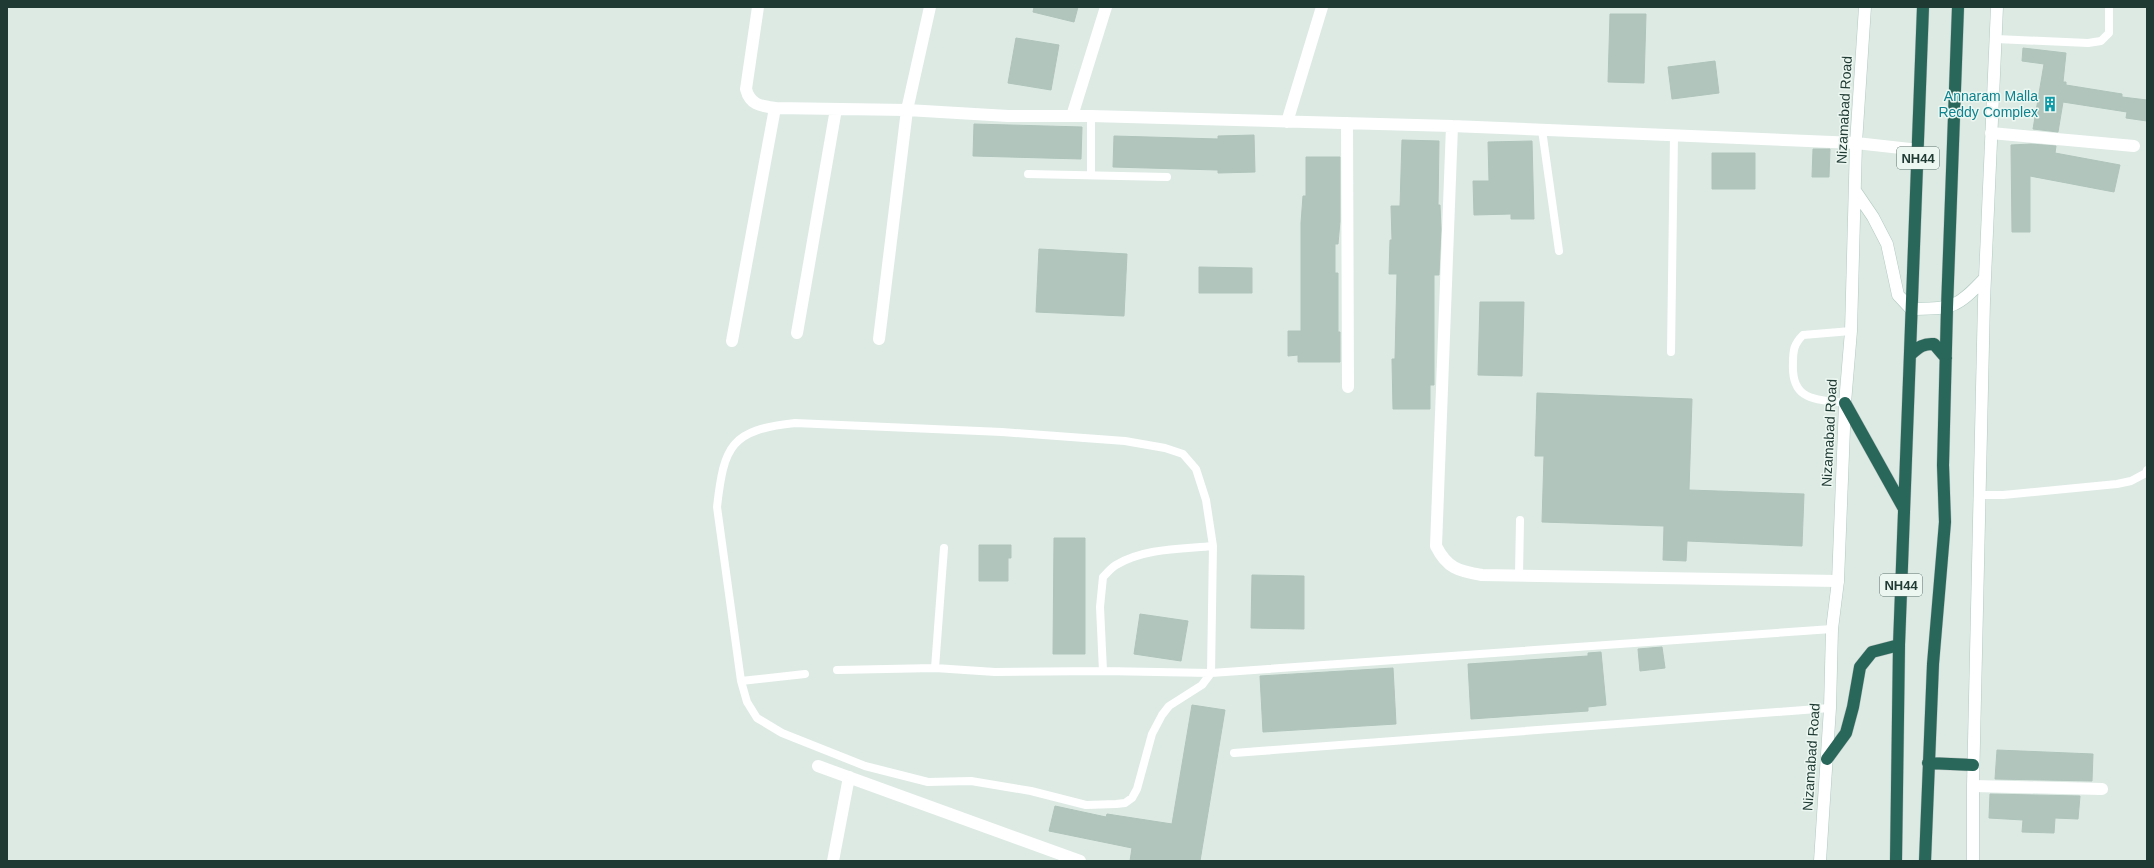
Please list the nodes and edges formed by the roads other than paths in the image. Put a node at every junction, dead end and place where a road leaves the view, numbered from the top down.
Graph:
1 (758, 7) edge
2 (930, 7) edge
3 (1106, 7) edge
4 (1322, 7) edge
5 (1865, 7) edge
6 (1923, 7) edge
7 (1958, 7) edge
8 (1997, 7) edge
9 (2110, 7) edge
10 (1996, 39) junction
11 (775, 108) junction
12 (836, 109) junction
13 (907, 110) junction
14 (1072, 116) junction
15 (1091, 116) junction
16 (1287, 122) junction
17 (1347, 123) junction
18 (1452, 126) junction
19 (1542, 130) junction
20 (1991, 133) junction
21 (1674, 135) junction
22 (1856, 143) junction
23 (2134, 146) dead end
24 (1919, 150) junction
25 (1028, 174) dead end
26 (1090, 174) junction
27 (1167, 176) dead end
28 (1856, 192) junction
29 (1559, 251) dead end
30 (1985, 278) junction
31 (1947, 308) junction
32 (1911, 309) junction
33 (1851, 331) junction
34 (798, 333) dead end
35 (879, 339) dead end
36 (732, 341) dead end
37 (1671, 352) dead end
38 (1910, 355) junction
39 (1946, 358) junction
40 (1348, 388) dead end
41 (1845, 403) junction
42 (2147, 470) edge
43 (1980, 494) junction
44 (1904, 508) junction
45 (1520, 520) dead end
46 (1213, 546) junction
47 (944, 548) dead end
48 (1519, 574) junction
49 (1838, 581) junction
50 (1832, 629) junction
51 (1899, 645) junction
52 (935, 668) junction
53 (837, 670) dead end
54 (1103, 670) junction
55 (1211, 673) junction
56 (805, 674) dead end
57 (741, 681) junction
58 (1830, 708) junction
59 (1234, 753) dead end
60 (1826, 759) junction
61 (1928, 763) junction
62 (1973, 765) junction
63 (818, 766) dead end
64 (849, 777) junction
65 (1973, 786) junction
66 (2102, 789) dead end
67 (833, 861) edge
68 (1080, 861) edge
69 (1820, 861) edge
70 (1896, 861) edge
71 (1925, 861) edge
72 (1973, 861) edge

1 - 11 street
2 - 13 street
3 - 14 street
4 - 16 street
5 - 22 street, Nizamabad Road
6 - 24 highway, NH44
7 - 31 highway, NH44
8 - 10 street
9 - 10 lane
10 - 20 street
11 - 12 street
11 - 36 street
12 - 13 street
12 - 34 street
13 - 14 street
13 - 35 street
14 - 15 street
15 - 16 street
15 - 26 lane
16 - 17 street
17 - 18 street
17 - 40 street
18 - 19 street
18 - 48 street
19 - 21 street
19 - 29 lane
20 - 23 street
20 - 30 street
21 - 22 street
21 - 37 lane
22 - 24 street
22 - 28 street, Nizamabad Road
24 - 32 highway, NH44
25 - 26 lane
26 - 27 lane
28 - 32 street
28 - 33 street, Nizamabad Road
30 - 31 street
30 - 43 street
31 - 32 street
31 - 39 highway, NH44
32 - 38 highway, NH44
33 - 41 street, Nizamabad Road
33 - 41 lane
38 - 39 highway
38 - 44 highway, NH44
39 - 61 highway, NH44
41 - 44 highway
41 - 49 street, Nizamabad Road
42 - 43 lane
43 - 62 street
44 - 51 highway, NH44
45 - 48 lane
46 - 54 lane
46 - 55 lane
46 - 57 lane
47 - 52 lane
48 - 49 street
49 - 50 street, Nizamabad Road
50 - 55 lane
50 - 58 street, Nizamabad Road
51 - 60 highway
51 - 70 highway, NH44
52 - 53 lane
52 - 54 lane
54 - 55 lane
55 - 57 lane
56 - 57 lane
58 - 59 lane
58 - 60 street, Nizamabad Road
60 - 69 street, Nizamabad Road
61 - 62 highway
61 - 71 highway, NH44
62 - 65 street
63 - 64 street
64 - 67 street
64 - 68 street
65 - 66 street
65 - 72 street

